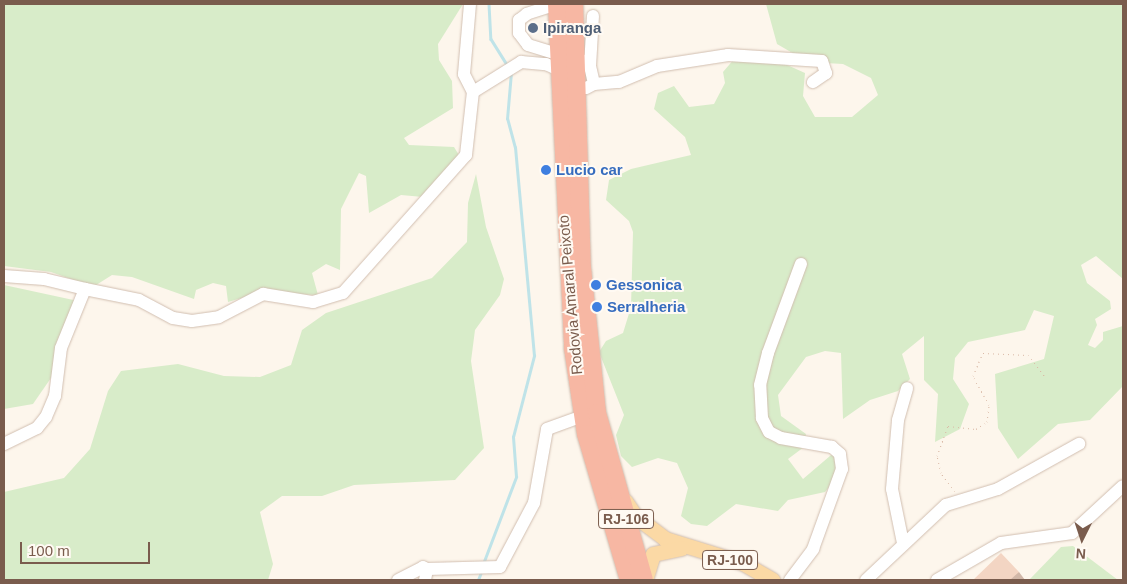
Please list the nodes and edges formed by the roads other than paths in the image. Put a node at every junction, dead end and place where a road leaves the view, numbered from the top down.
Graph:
1 (470, 4) edge
2 (557, 4) edge
3 (574, 4) edge
4 (592, 16) dead end
5 (566, 61) junction
6 (590, 66) junction
7 (813, 82) dead end
8 (594, 84) junction
9 (577, 91) junction
10 (472, 92) junction
11 (801, 264) dead end
12 (4, 276) edge
13 (85, 290) junction
14 (907, 388) dead end
15 (582, 416) junction
16 (4, 444) edge
17 (1079, 444) dead end
18 (609, 457) junction
19 (1123, 486) edge
20 (904, 543) junction
21 (685, 548) junction
22 (426, 574) edge
23 (398, 580) edge
24 (629, 580) edge
25 (644, 580) edge
26 (772, 580) edge
27 (790, 580) edge
28 (866, 580) edge
29 (937, 580) edge

1 - 10 street
2 - 5 highway, Rodovia Amaral Peixoto / RJ-106
2 - 5 street
3 - 5 highway, Rodovia Amaral Peixoto / RJ-106
4 - 6 street
5 - 6 street
5 - 9 highway, Rodovia Amaral Peixoto / RJ-106
5 - 10 street
5 - 15 highway, Rodovia Amaral Peixoto / RJ-106
6 - 8 street
7 - 8 street
8 - 9 street
9 - 18 highway, Rodovia Amaral Peixoto / RJ-106
10 - 13 street
11 - 27 street
12 - 13 street
13 - 16 street
14 - 20 street
15 - 22 street
15 - 24 highway, Rodovia Amaral Peixoto / RJ-106
17 - 20 street
18 - 21 main road, RJ-100
18 - 25 highway, Rodovia Amaral Peixoto / RJ-106
19 - 29 street
20 - 28 street
21 - 25 main road, RJ-100
21 - 26 main road, RJ-100
22 - 23 street

